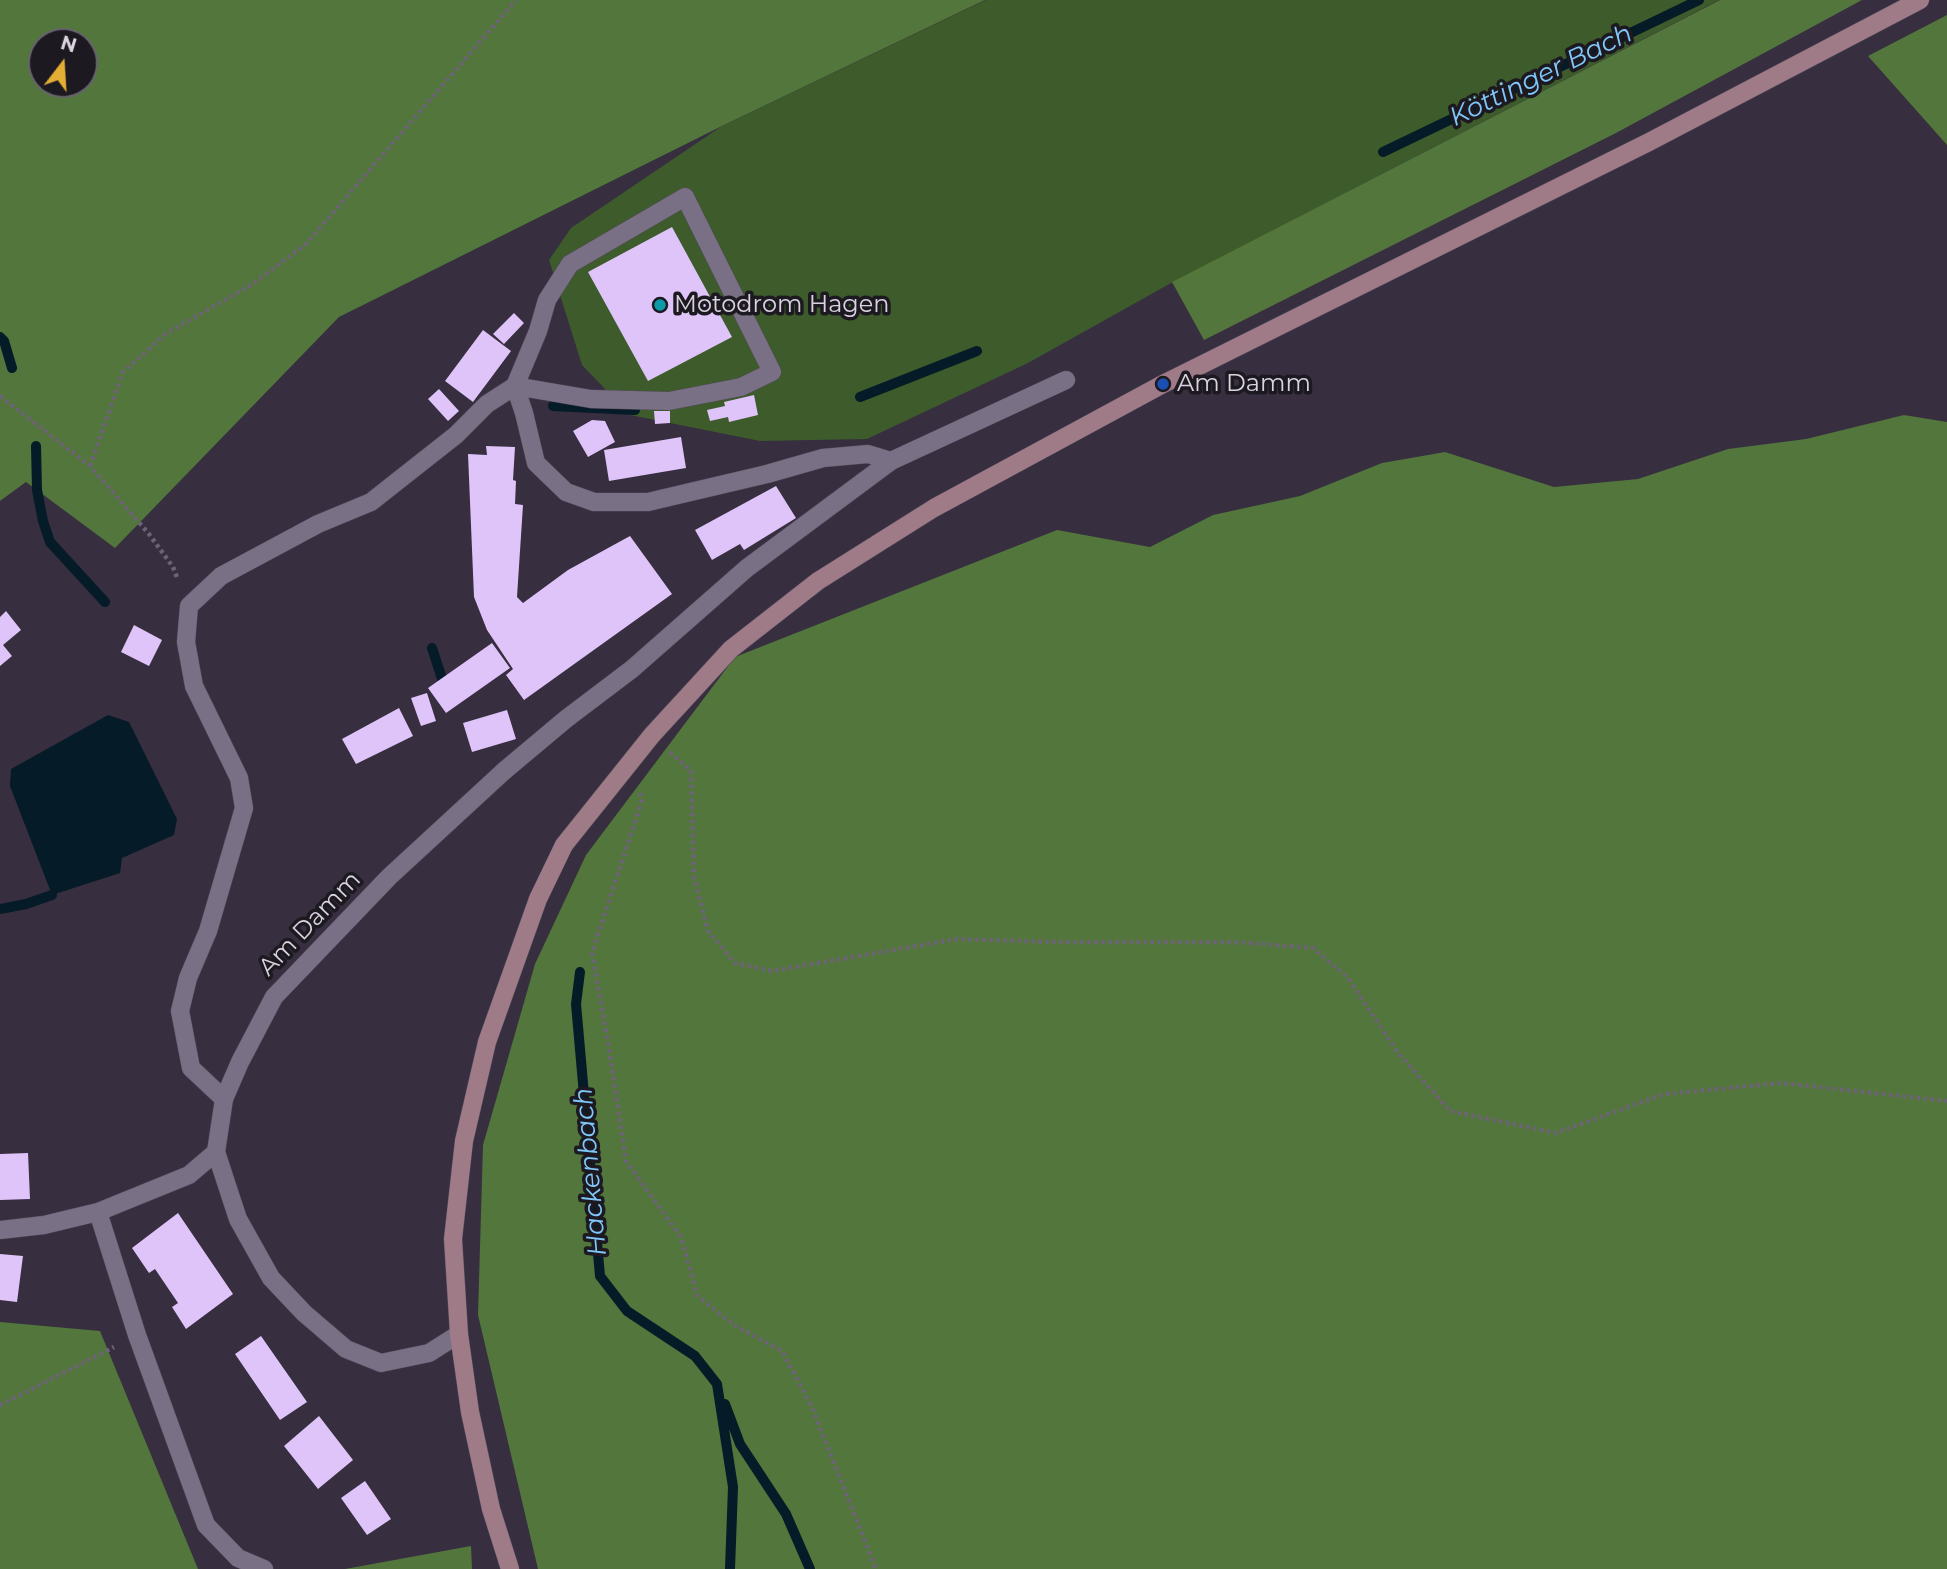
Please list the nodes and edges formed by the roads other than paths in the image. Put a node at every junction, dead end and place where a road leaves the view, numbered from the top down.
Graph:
1 (1920, 0) edge
2 (1066, 380) dead end
3 (514, 386) junction
4 (891, 461) junction
5 (224, 1099) junction
6 (216, 1152) junction
7 (98, 1212) junction
8 (0, 1230) edge
9 (459, 1335) junction
10 (264, 1569) edge
11 (510, 1569) edge

1 - 9 main road
2 - 4 street, Am Damm
3 - 3 street
3 - 4 street
3 - 5 street
4 - 5 street, Am Damm
5 - 6 street, Am Damm
6 - 7 street
6 - 9 street, Am Damm
7 - 8 street
7 - 10 street
9 - 11 main road

